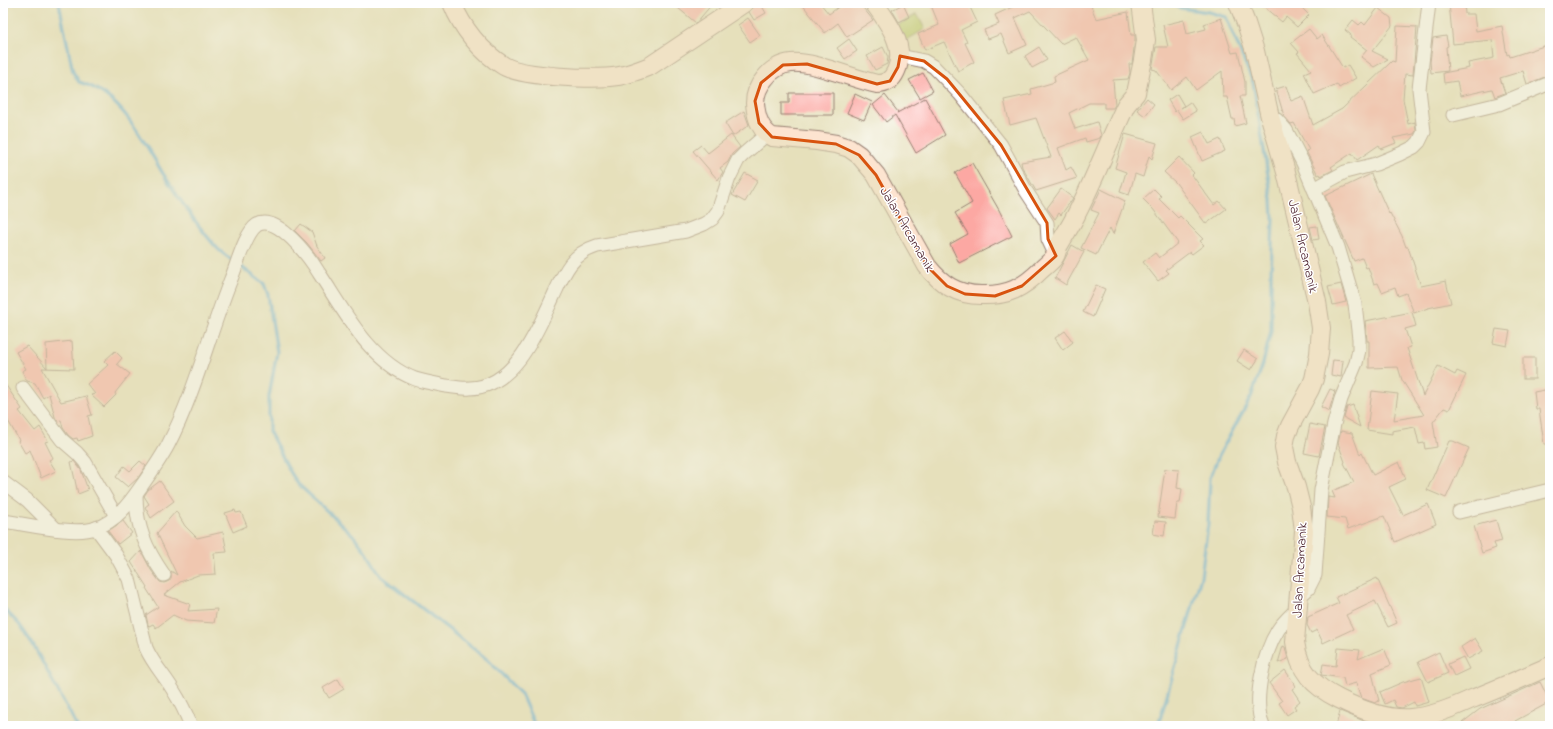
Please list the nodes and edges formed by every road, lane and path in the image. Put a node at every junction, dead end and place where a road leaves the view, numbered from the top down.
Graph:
1 (452, 3) edge
2 (744, 3) edge
3 (874, 3) edge
4 (1141, 3) edge
5 (1238, 3) edge
6 (1429, 3) edge
7 (900, 56) junction
8 (1550, 83) edge
9 (1453, 115) dead end
10 (1270, 118) junction
11 (766, 134) junction
12 (1314, 189) junction
13 (1056, 256) junction
14 (23, 388) dead end
15 (3, 482) edge
16 (1550, 490) edge
17 (136, 495) junction
18 (1459, 512) dead end
19 (116, 516) junction
20 (3, 522) edge
21 (96, 528) junction
22 (56, 529) junction
23 (164, 575) dead end
24 (1298, 604) junction
25 (1550, 666) edge
26 (191, 726) edge
27 (1263, 726) edge

1 - 2 street
3 - 7 street
4 - 13 street, Jalan Arcamanik
5 - 10 street, Jalan Arcamanik
6 - 12 street
7 - 11 street
7 - 13 street
8 - 9 street
10 - 12 street
10 - 24 street, Jalan Arcamanik
11 - 13 street, Jalan Arcamanik
11 - 17 street
12 - 24 street
14 - 19 street
15 - 22 street
16 - 18 street
17 - 19 street
17 - 23 street
19 - 21 street
20 - 22 street
21 - 22 street
21 - 26 street
24 - 25 street, Jalan Arcamanik
24 - 27 street

